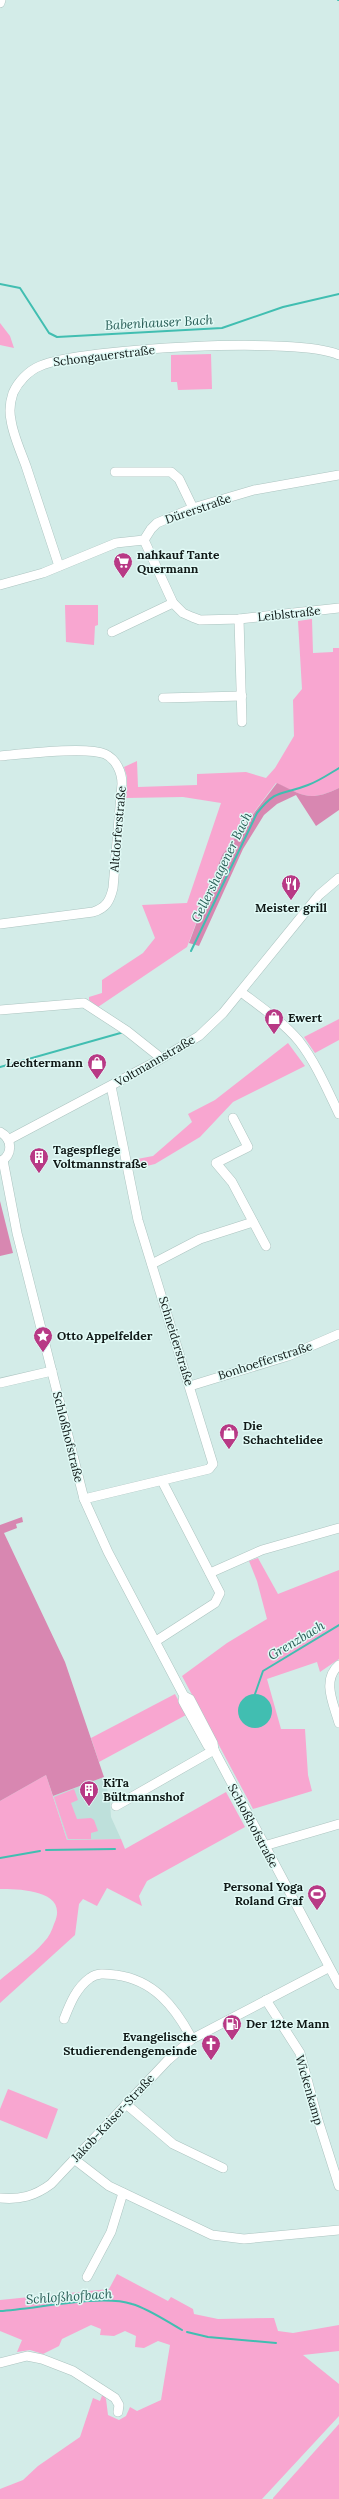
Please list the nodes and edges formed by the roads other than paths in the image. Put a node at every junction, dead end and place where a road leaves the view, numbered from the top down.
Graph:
1 (339, 355) edge
2 (115, 472) dead end
3 (339, 475) edge
4 (193, 508) junction
5 (144, 540) junction
6 (59, 566) junction
7 (0, 584) edge
8 (173, 603) junction
9 (339, 608) edge
10 (239, 619) junction
11 (112, 632) dead end
12 (242, 696) junction
13 (163, 698) dead end
14 (242, 722) dead end
15 (0, 756) edge
16 (339, 878) edge
17 (0, 924) edge
18 (241, 992) junction
19 (0, 1010) edge
20 (162, 1058) junction
21 (111, 1086) junction
22 (339, 1114) edge
23 (233, 1118) dead end
24 (0, 1132) edge
25 (8, 1140) junction
26 (1, 1161) edge
27 (253, 1222) junction
28 (266, 1246) dead end
29 (152, 1264) junction
30 (339, 1334) edge
31 (52, 1371) junction
32 (0, 1382) edge
33 (190, 1386) junction
34 (162, 1481) junction
35 (84, 1499) junction
36 (339, 1528) edge
37 (210, 1573) junction
38 (156, 1641) junction
39 (339, 1666) edge
40 (339, 1723) edge
41 (214, 1750) junction
42 (116, 1806) dead end
43 (339, 1824) edge
44 (264, 1846) junction
45 (328, 1968) junction
46 (339, 1985) edge
47 (266, 2000) junction
48 (64, 2019) dead end
49 (192, 2039) junction
50 (126, 2104) junction
51 (74, 2159) junction
52 (222, 2168) dead end
53 (339, 2186) edge
54 (123, 2193) junction
55 (0, 2198) edge
56 (339, 2230) edge
57 (87, 2277) dead end
58 (0, 2363) edge
59 (118, 2412) dead end

1 - 6 street, Schongauerstraße
2 - 4 street
3 - 4 street, Dürerstraße
4 - 5 street, Dürerstraße
5 - 6 street
5 - 8 street, Leiblstraße
6 - 7 street
8 - 10 street, Leiblstraße
8 - 11 street
9 - 10 street, Leiblstraße
10 - 12 street
12 - 13 street
12 - 14 street
15 - 17 street, Altdorferstraße
16 - 18 street, Voltmannstraße
18 - 20 street, Voltmannstraße
18 - 22 street
19 - 20 street
20 - 21 street, Voltmannstraße
21 - 25 street, Voltmannstraße
21 - 29 street, Schneiderstraße
23 - 27 street
24 - 25 street
25 - 26 street
26 - 31 street, Schloßhofstraße
27 - 28 street
27 - 29 street
29 - 33 street, Schneiderstraße
30 - 33 street, Bonhoefferstraße
31 - 32 street
31 - 35 street, Schloßhofstraße
33 - 34 street, Schneiderstraße
34 - 35 street, Schneiderstraße
34 - 37 street
35 - 38 street, Schloßhofstraße
36 - 37 street
37 - 38 street
38 - 41 street, Schloßhofstraße
39 - 40 street
41 - 42 street
41 - 44 street, Schloßhofstraße
43 - 44 street
44 - 45 street, Schloßhofstraße
45 - 46 street, Schloßhofstraße
45 - 47 street, Jakob-Kaiser-Straße
47 - 49 street, Jakob-Kaiser-Straße
47 - 53 street, Wickenkamp
48 - 49 street
49 - 50 street, Jakob-Kaiser-Straße
50 - 51 street, Jakob-Kaiser-Straße
50 - 52 street
51 - 54 street
51 - 55 street, Jakob-Kaiser-Straße
54 - 56 street
54 - 57 street
58 - 59 street

